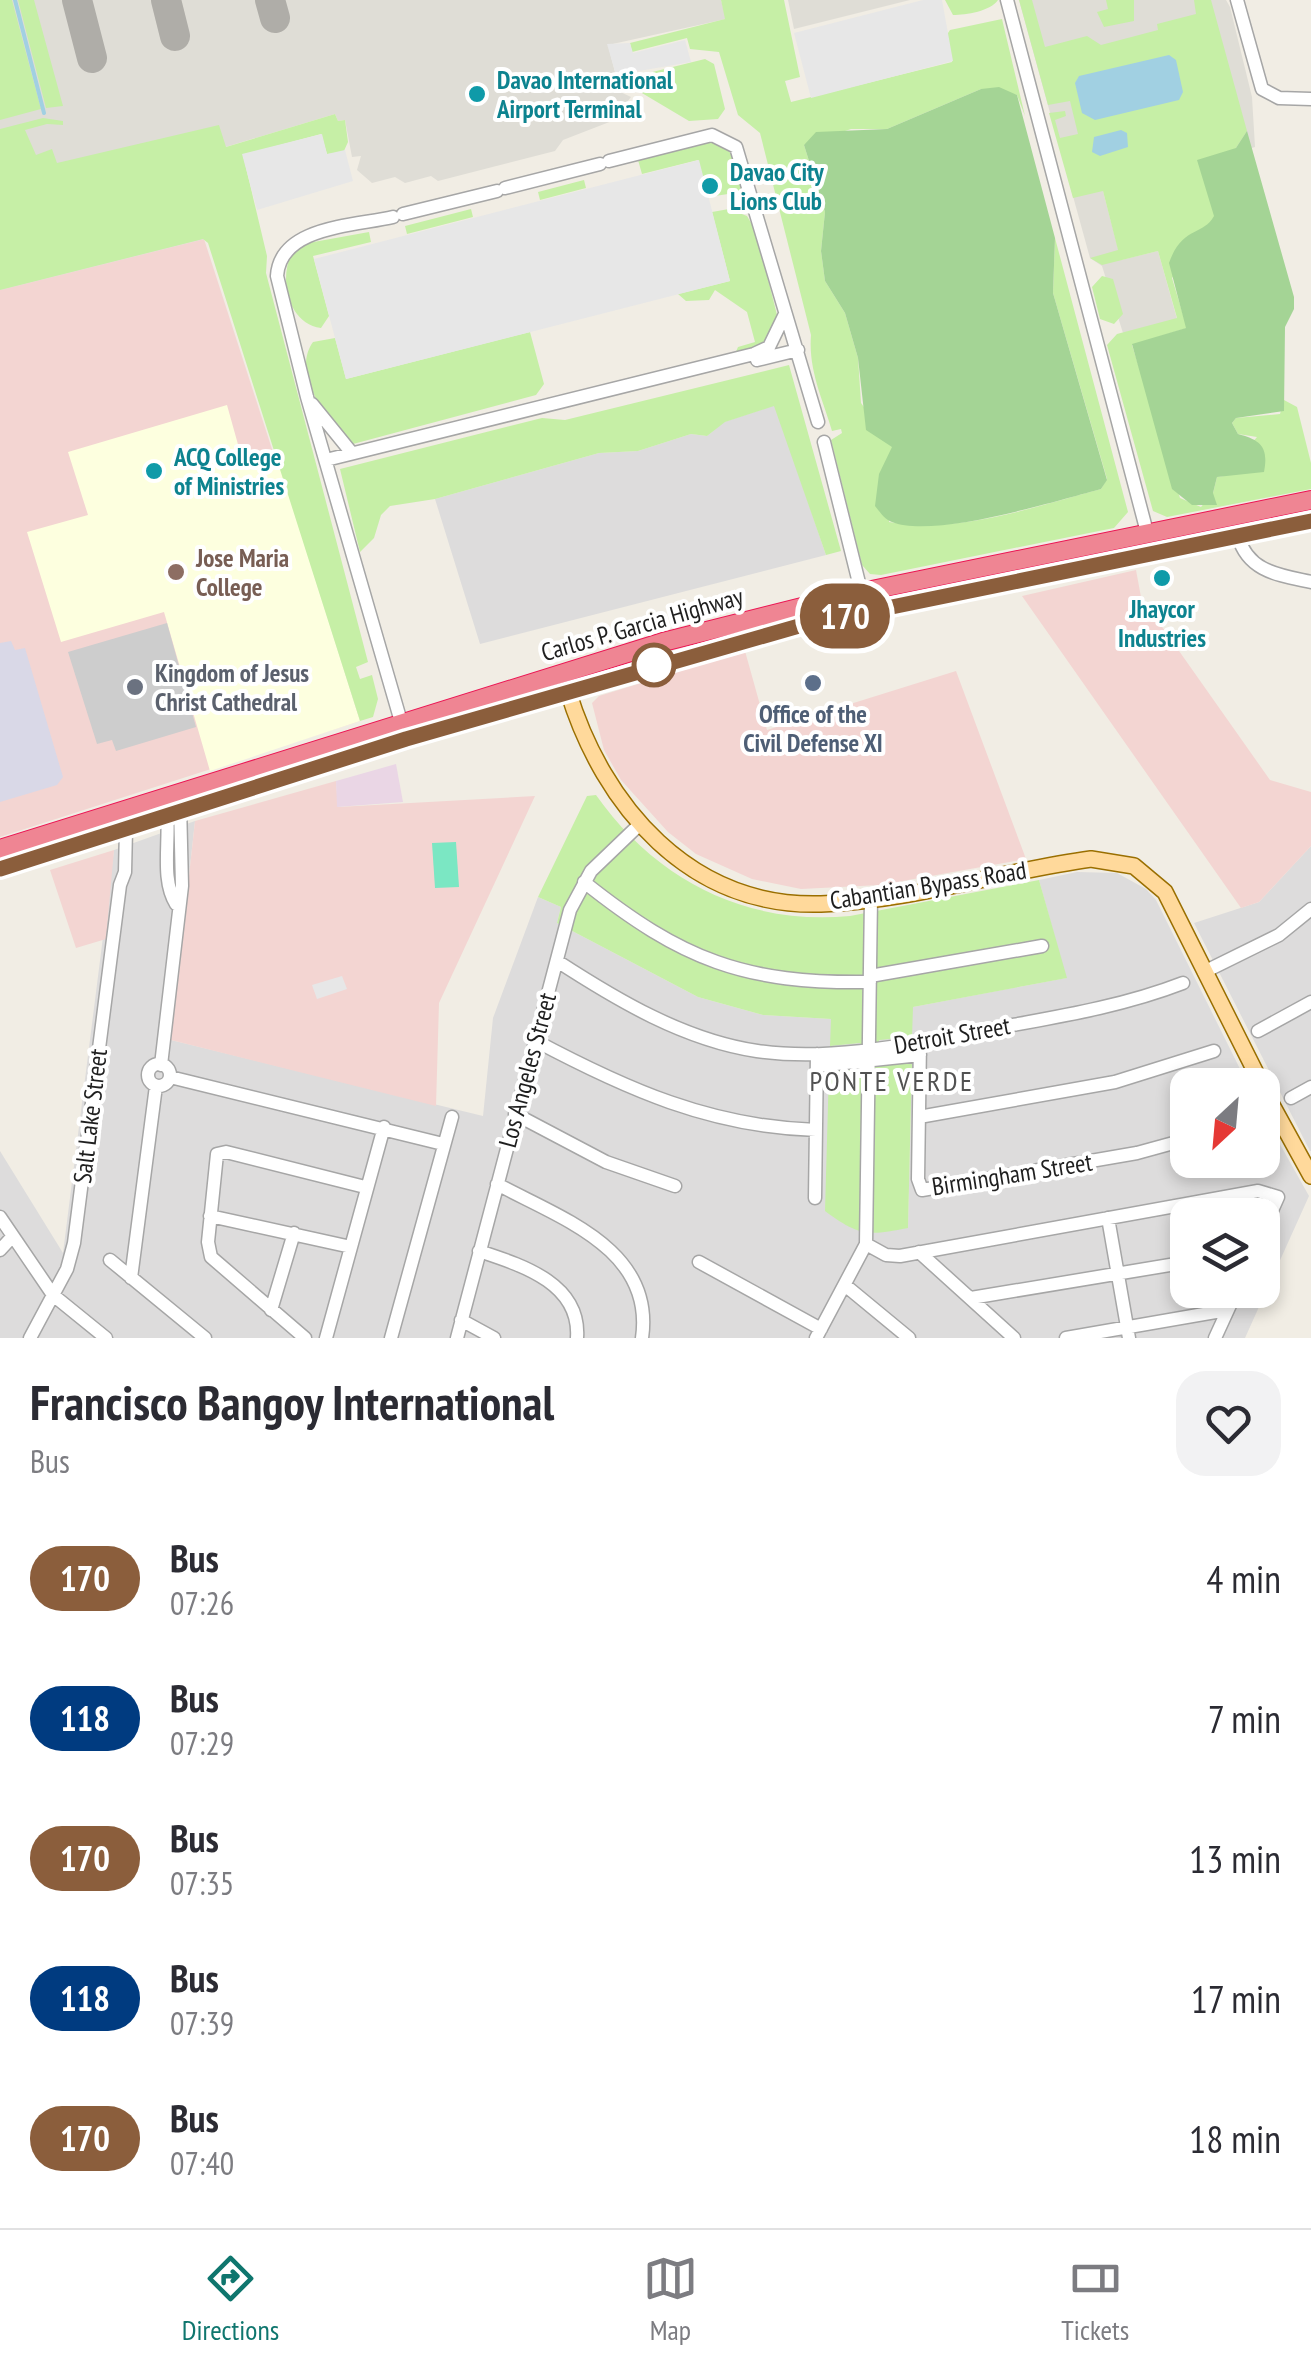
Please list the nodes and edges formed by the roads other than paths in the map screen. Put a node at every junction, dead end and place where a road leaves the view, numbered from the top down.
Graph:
1 (1008, 0) edge
2 (1237, 0) edge
3 (1311, 99) edge
4 (785, 314) junction
5 (798, 350) junction
6 (307, 397) junction
7 (561, 400) junction
8 (818, 422) dead end
9 (824, 442) dead end
10 (351, 452) junction
11 (326, 460) junction
12 (1311, 500) edge
13 (1311, 521) edge
14 (1148, 536) junction
15 (1238, 536) junction
16 (1174, 550) junction
17 (1140, 558) junction
18 (1311, 582) edge
19 (864, 602) junction
20 (568, 691) junction
21 (403, 730) junction
22 (173, 804) junction
23 (639, 824) junction
24 (122, 830) junction
25 (0, 849) edge
26 (0, 869) edge
27 (584, 882) junction
28 (871, 898) junction
29 (1311, 909) edge
30 (1042, 946) dead end
31 (556, 961) junction
32 (1204, 972) junction
33 (870, 979) junction
34 (1183, 983) dead end
35 (1311, 1002) edge
36 (1258, 1031) dead end
37 (534, 1040) junction
38 (920, 1048) junction
39 (1214, 1051) dead end
40 (870, 1055) junction
41 (817, 1060) junction
42 (160, 1065) junction
43 (1253, 1068) edge
44 (170, 1077) junction
45 (156, 1086) junction
46 (1311, 1087) edge
47 (1292, 1098) dead end
48 (515, 1114) junction
49 (452, 1117) dead end
50 (919, 1117) junction
51 (1280, 1119) edge
52 (384, 1128) junction
53 (816, 1130) junction
54 (1170, 1143) edge
55 (443, 1144) junction
56 (1311, 1176) edge
57 (497, 1184) junction
58 (675, 1186) dead end
59 (366, 1187) junction
60 (815, 1198) dead end
61 (1219, 1198) edge
62 (1275, 1198) edge
63 (1170, 1207) edge
64 (0, 1216) edge
65 (210, 1216) junction
66 (1108, 1218) junction
67 (294, 1233) junction
68 (12, 1238) junction
69 (866, 1244) junction
70 (350, 1247) junction
71 (0, 1250) edge
72 (479, 1251) junction
73 (919, 1252) junction
74 (110, 1260) dead end
75 (699, 1262) dead end
76 (1170, 1265) edge
77 (1118, 1273) junction
78 (131, 1278) junction
79 (846, 1286) junction
80 (53, 1295) junction
81 (972, 1298) junction
82 (270, 1310) junction
83 (1227, 1310) joint
84 (461, 1320) junction
85 (1128, 1333) edge
86 (818, 1334) edge
87 (30, 1338) edge
88 (105, 1338) edge
89 (204, 1338) edge
90 (305, 1338) edge
91 (326, 1338) edge
92 (390, 1338) edge
93 (456, 1338) edge
94 (494, 1338) edge
95 (576, 1338) edge
96 (642, 1338) edge
97 (909, 1338) edge
98 (1014, 1338) edge
99 (1066, 1338) edge
100 (1215, 1338) edge

1 - 14 street
2 - 3 street
4 - 5 street
4 - 6 street
4 - 7 street
5 - 7 street
5 - 8 street
6 - 10 street
6 - 11 street
7 - 10 street
9 - 19 street
10 - 11 street
11 - 21 street
12 - 14 highway, Carlos P. Garcia Highway
13 - 15 highway, Carlos P. Garcia Highway
14 - 16 highway
14 - 17 highway
14 - 19 highway, Carlos P. Garcia Highway
15 - 16 highway, Carlos P. Garcia Highway
15 - 18 street
16 - 17 highway, Carlos P. Garcia Highway
17 - 19 highway, Carlos P. Garcia Highway
19 - 20 highway, Carlos P. Garcia Highway
19 - 21 highway, Carlos P. Garcia Highway
20 - 21 highway, Carlos P. Garcia Highway
20 - 23 main road, Cabantian Bypass Road
21 - 22 highway, Carlos P. Garcia Highway
22 - 24 highway, Carlos P. Garcia Highway
22 - 25 highway, Carlos P. Garcia Highway
22 - 42 street
23 - 27 street, Los Angeles Street
23 - 28 main road, Cabantian Bypass Road
24 - 26 highway, Carlos P. Garcia Highway
24 - 80 street, Salt Lake Street
27 - 31 street, Los Angeles Street
27 - 33 street
28 - 32 main road, Cabantian Bypass Road
28 - 33 street
29 - 32 street
30 - 33 street
31 - 37 street, Los Angeles Street
31 - 41 street, Detroit Street
32 - 43 main road, Cabantian Bypass Road
33 - 40 street
34 - 38 street, Detroit Street
35 - 36 street
37 - 48 street, Los Angeles Street
37 - 53 street
38 - 40 street, Detroit Street
38 - 50 street, Birmingham Street
39 - 50 street
40 - 41 street, Detroit Street
40 - 69 street
41 - 53 street
42 - 44 street
42 - 45 street
44 - 45 street
44 - 52 street
45 - 78 street
46 - 47 street
48 - 57 street, Los Angeles Street
48 - 58 street
49 - 55 street
50 - 54 street, Birmingham Street
51 - 56 main road, Cabantian Bypass Road
52 - 55 street
52 - 59 street
53 - 60 street
55 - 92 street
57 - 72 street, Los Angeles Street
57 - 96 street
59 - 65 street
59 - 70 street
61 - 62 street
63 - 66 street
64 - 68 street
65 - 67 street
65 - 82 street
66 - 73 street
66 - 77 street
67 - 70 street
67 - 82 street
68 - 71 street
68 - 80 street
69 - 73 street
69 - 79 street
70 - 91 street
72 - 84 street, Los Angeles Street
72 - 95 street
73 - 81 street
74 - 78 street
75 - 86 street
76 - 77 street
77 - 81 street
77 - 85 street
78 - 89 street
79 - 86 street
79 - 97 street
80 - 87 street, Salt Lake Street
80 - 88 street
81 - 98 street
82 - 90 street
83 - 85 street
83 - 100 street
84 - 93 street, Los Angeles Street
84 - 94 street
85 - 99 street

